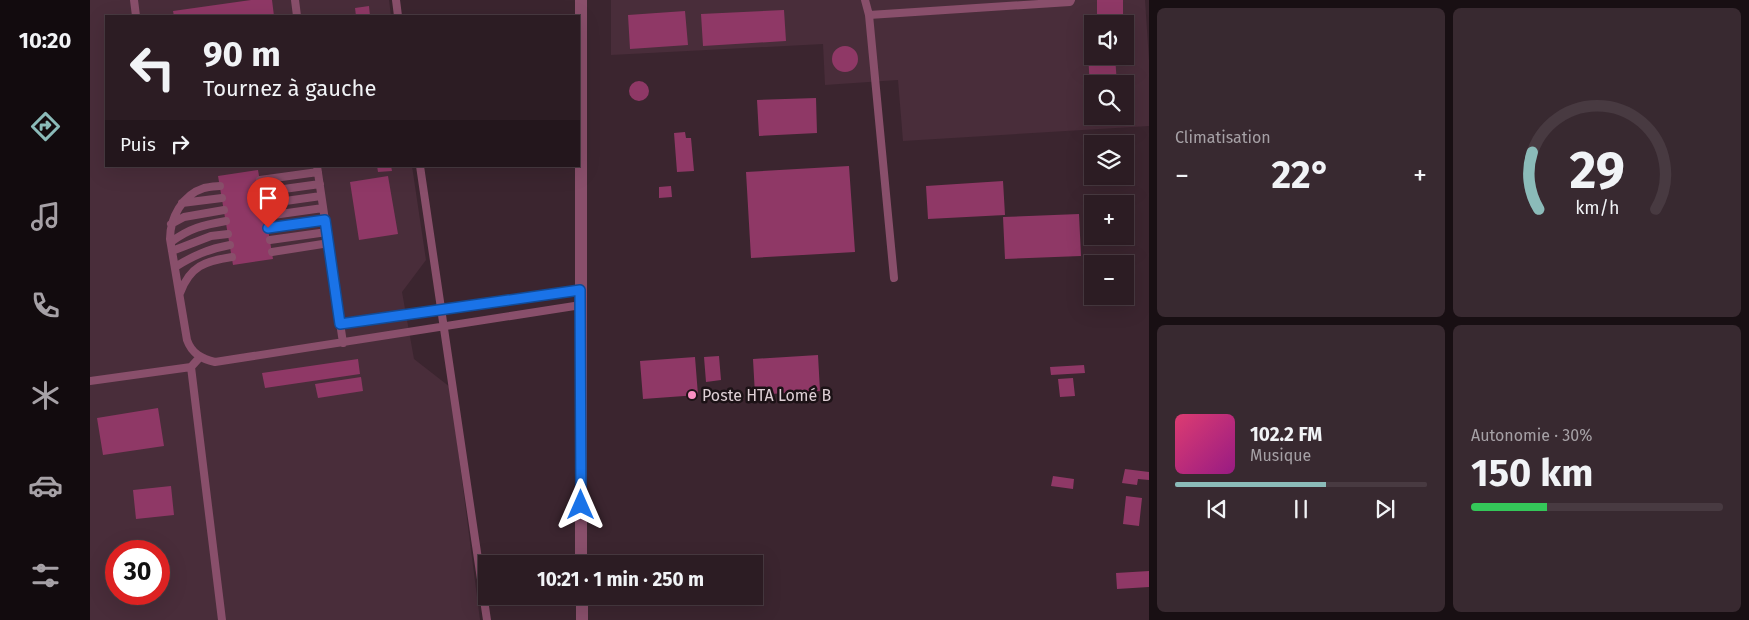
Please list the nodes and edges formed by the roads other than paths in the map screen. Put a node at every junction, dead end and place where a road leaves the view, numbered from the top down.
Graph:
1 (134, 0) edge
2 (295, 0) edge
3 (396, 0) edge
4 (581, 0) edge
5 (864, 0) edge
6 (1071, 0) edge
7 (136, 15) edge
8 (297, 15) edge
9 (398, 15) edge
10 (869, 15) junction
11 (420, 167) edge
12 (318, 169) edge
13 (260, 180) dead end
14 (320, 184) junction
15 (220, 186) dead end
16 (262, 192) dead end
17 (321, 196) junction
18 (222, 198) dead end
19 (182, 204) junction
20 (264, 204) dead end
21 (323, 208) junction
22 (224, 210) dead end
23 (266, 216) dead end
24 (325, 220) junction
25 (226, 221) dead end
26 (171, 224) junction
27 (268, 228) dead end
28 (327, 232) junction
29 (228, 234) dead end
30 (270, 240) dead end
31 (171, 242) junction
32 (328, 243) junction
33 (230, 245) dead end
34 (172, 252) junction
35 (272, 252) dead end
36 (232, 257) dead end
37 (175, 267) junction
38 (894, 278) dead end
39 (580, 290) junction
40 (179, 294) junction
41 (580, 305) junction
42 (441, 309) junction
43 (340, 324) junction
44 (444, 326) junction
45 (343, 342) junction
46 (200, 357) junction
47 (191, 367) junction
48 (90, 381) edge
49 (581, 555) edge
50 (582, 605) edge
51 (222, 620) edge
52 (487, 620) edge
53 (582, 620) edge

1 - 7 lane
2 - 8 lane
3 - 9 lane
4 - 39 street
5 - 10 lane
6 - 10 lane
10 - 38 lane
11 - 42 lane
12 - 13 lane
12 - 14 lane
14 - 16 lane
14 - 17 lane
15 - 19 lane
17 - 20 lane
17 - 21 lane
18 - 19 lane
19 - 26 lane
21 - 23 lane
21 - 24 lane
22 - 26 lane
24 - 27 lane
24 - 28 lane
25 - 31 lane
26 - 31 lane
28 - 30 lane
28 - 32 lane
29 - 34 lane
31 - 34 lane
32 - 35 lane
32 - 43 lane
33 - 37 lane
34 - 37 lane
36 - 40 lane
37 - 40 lane
39 - 41 street
39 - 42 lane
40 - 46 lane
41 - 44 lane
41 - 49 street
42 - 43 lane
42 - 44 lane
43 - 45 lane
44 - 45 lane
44 - 52 lane
45 - 46 lane
46 - 47 lane
47 - 48 lane
47 - 51 lane
50 - 53 street

